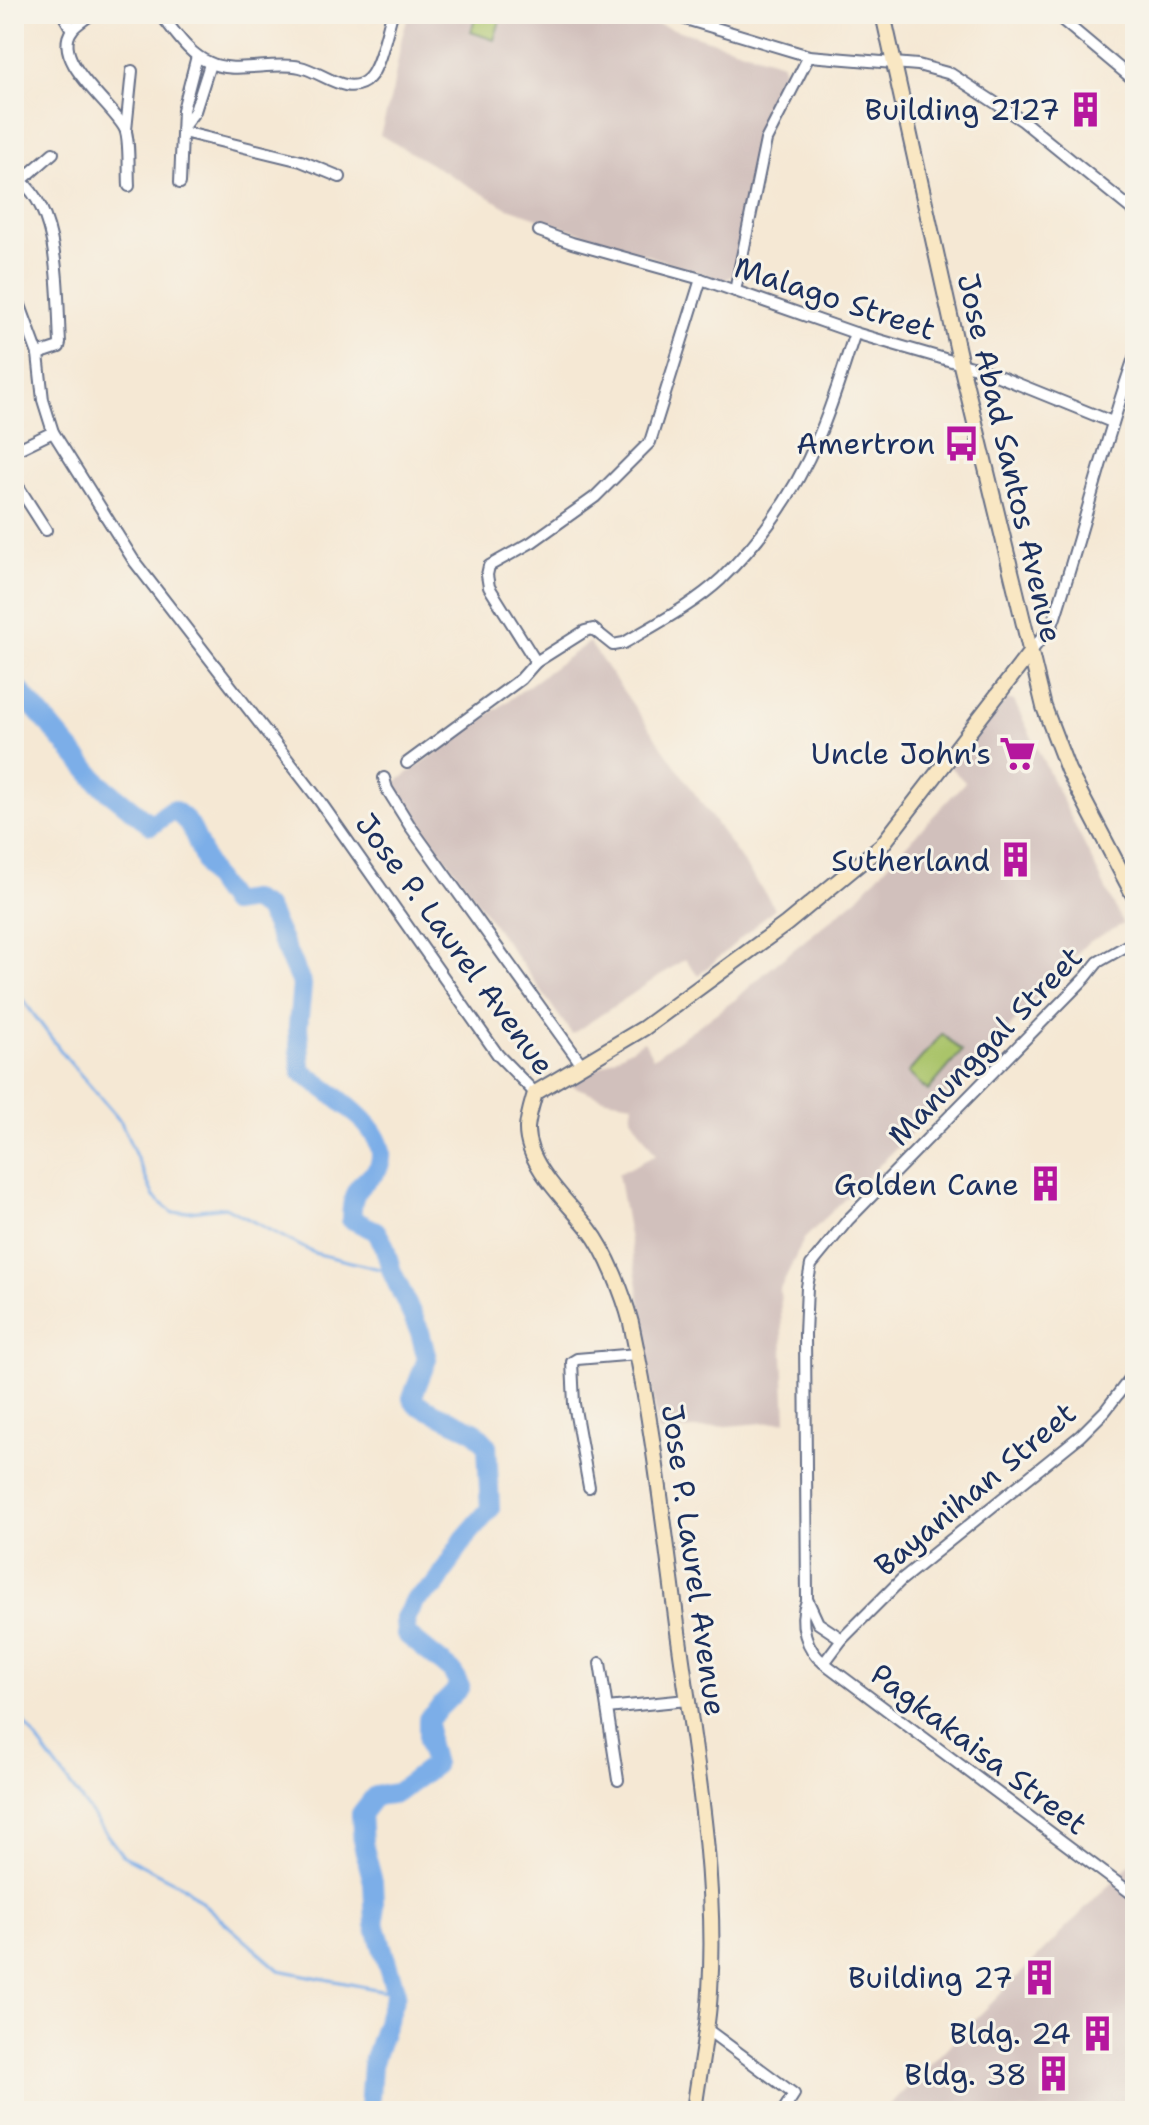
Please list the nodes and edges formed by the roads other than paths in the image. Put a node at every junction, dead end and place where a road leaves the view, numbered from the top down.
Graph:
1 (63, 14) edge
2 (91, 14) edge
3 (160, 14) edge
4 (392, 14) edge
5 (883, 14) edge
6 (1055, 14) edge
7 (674, 15) edge
8 (72, 30) junction
9 (197, 56) junction
10 (809, 56) junction
11 (210, 64) junction
12 (894, 64) junction
13 (132, 71) dead end
14 (1135, 81) edge
15 (183, 129) junction
16 (126, 130) junction
17 (53, 153) dead end
18 (340, 177) dead end
19 (18, 178) edge
20 (180, 183) dead end
21 (129, 186) dead end
22 (1135, 212) edge
23 (539, 231) dead end
24 (701, 279) junction
25 (14, 289) edge
26 (735, 291) junction
27 (855, 333) junction
28 (38, 354) junction
29 (1135, 355) edge
30 (961, 365) junction
31 (1112, 422) junction
32 (53, 432) junction
33 (14, 451) edge
34 (14, 480) edge
35 (46, 530) dead end
36 (1029, 654) junction
37 (536, 662) junction
38 (407, 763) dead end
39 (384, 778) dead end
40 (1135, 898) edge
41 (1135, 941) edge
42 (582, 1065) junction
43 (535, 1093) junction
44 (637, 1354) junction
45 (1135, 1372) edge
46 (589, 1487) dead end
47 (807, 1599) junction
48 (818, 1623) junction
49 (806, 1636) junction
50 (842, 1639) junction
51 (600, 1663) dead end
52 (824, 1663) junction
53 (687, 1700) junction
54 (607, 1708) junction
55 (618, 1780) dead end
56 (1132, 1894) edge
57 (705, 2028) junction
58 (694, 2111) edge
59 (783, 2111) edge

1 - 8 street
2 - 8 street
3 - 9 street
4 - 11 street
5 - 12 street, Jose Abad Santos Avenue
6 - 14 street
7 - 10 street
8 - 16 street
9 - 11 street
9 - 15 street
10 - 12 street
10 - 26 street
11 - 15 street
12 - 22 street
12 - 30 street, Jose Abad Santos Avenue
13 - 16 street
15 - 18 street
15 - 20 street
16 - 21 street
17 - 19 street
19 - 28 street
23 - 24 street, Malago Street
24 - 26 street, Malago Street
24 - 37 street
25 - 28 street, Jose P. Laurel Avenue
26 - 27 street, Malago Street
27 - 30 street, Malago Street
27 - 37 street
28 - 32 street, Jose P. Laurel Avenue
29 - 31 street
30 - 31 street, Malago Street
30 - 36 street, Jose Abad Santos Avenue
31 - 36 street
32 - 33 street
32 - 43 street, Jose P. Laurel Avenue
34 - 35 street
36 - 40 street, Jose Abad Santos Avenue
36 - 42 street
37 - 38 street
39 - 42 street
41 - 47 street, Manunggal Street
42 - 43 street
43 - 44 street, Jose P. Laurel Avenue
44 - 46 street
44 - 53 street, Jose P. Laurel Avenue
45 - 50 street, Bayanihan Street
47 - 48 street, Manunggal Street
47 - 49 street, Manunggal Street
48 - 49 street
48 - 50 street
49 - 52 street
50 - 52 street, Pagkakaisa Street
51 - 54 street
52 - 56 street, Pagkakaisa Street
53 - 54 street
53 - 57 street, Jose P. Laurel Avenue
54 - 55 street
57 - 58 street, Jose P. Laurel Avenue
57 - 59 street

